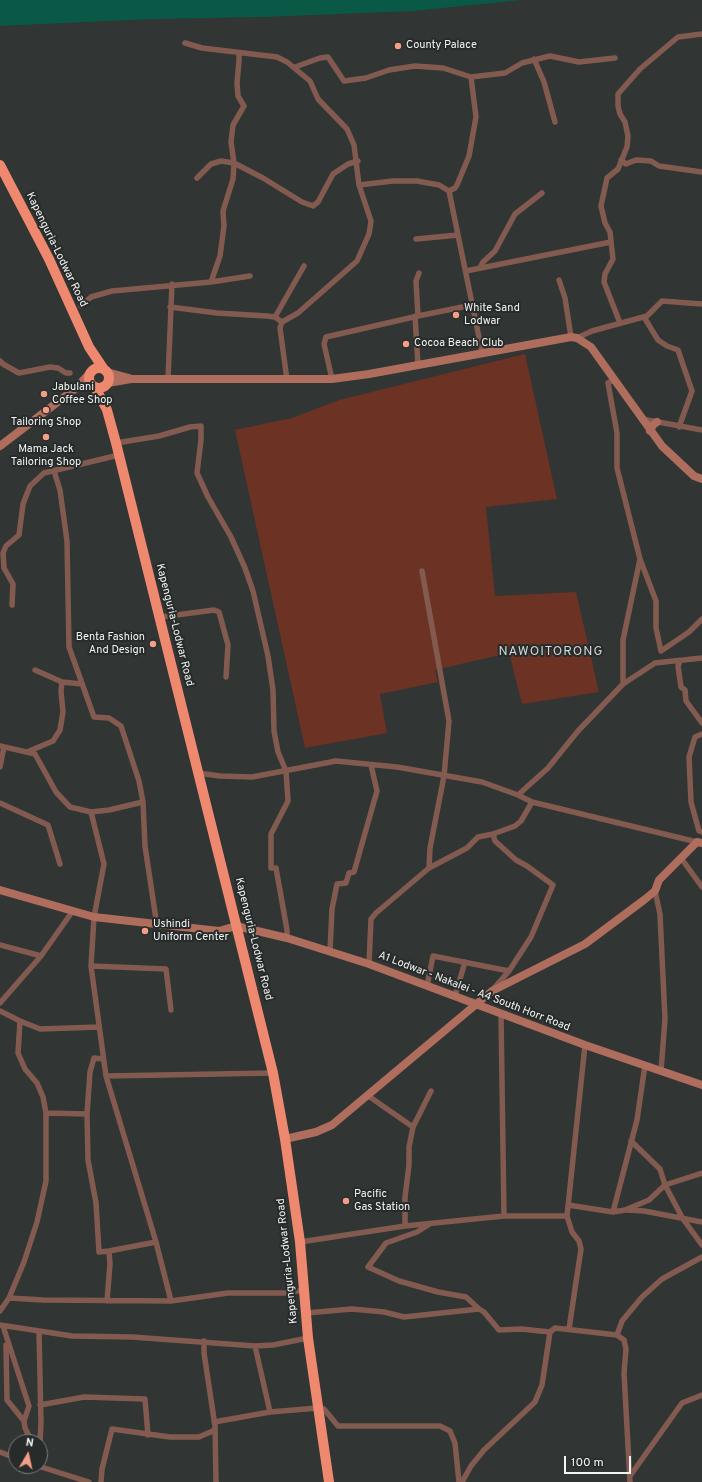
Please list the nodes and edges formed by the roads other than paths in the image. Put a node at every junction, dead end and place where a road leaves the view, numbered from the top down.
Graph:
1 (702, 34) edge
2 (185, 42) dead end
3 (238, 53) junction
4 (615, 58) dead end
5 (534, 59) junction
6 (295, 67) junction
7 (471, 77) junction
8 (555, 122) dead end
9 (621, 160) junction
10 (358, 161) junction
11 (234, 163) junction
12 (0, 165) edge
13 (702, 172) edge
14 (197, 178) dead end
15 (359, 185) junction
16 (449, 191) junction
17 (542, 193) dead end
18 (458, 235) junction
19 (416, 239) dead end
20 (611, 242) junction
21 (304, 266) dead end
22 (480, 268) junction
23 (466, 271) junction
24 (419, 273) dead end
25 (250, 276) dead end
26 (559, 280) dead end
27 (211, 282) junction
28 (172, 284) junction
29 (702, 304) edge
30 (81, 306) dead end
31 (472, 306) junction
32 (170, 307) junction
33 (416, 316) junction
34 (275, 317) junction
35 (644, 317) junction
36 (282, 322) junction
37 (620, 323) junction
38 (574, 337) junction
39 (89, 347) junction
40 (482, 352) junction
41 (0, 361) edge
42 (418, 365) junction
43 (105, 370) junction
44 (70, 373) dead end
45 (89, 373) junction
46 (131, 379) junction
47 (168, 379) junction
48 (332, 379) junction
49 (614, 379) junction
50 (287, 380) junction
51 (108, 384) junction
52 (94, 386) junction
53 (76, 388) junction
54 (107, 410) junction
55 (642, 419) junction
56 (657, 422) junction
57 (679, 427) junction
58 (702, 430) edge
59 (650, 431) junction
60 (116, 443) junction
61 (0, 446) edge
62 (119, 456) junction
63 (54, 471) junction
64 (702, 479) edge
65 (640, 559) junction
66 (422, 571) dead end
67 (12, 605) dead end
68 (161, 617) junction
69 (702, 619) edge
70 (702, 658) edge
71 (680, 661) junction
72 (35, 670) dead end
73 (226, 677) dead end
74 (62, 682) junction
75 (82, 684) junction
76 (623, 684) junction
77 (702, 723) edge
78 (702, 734) edge
79 (2, 747) edge
80 (26, 752) junction
81 (371, 765) junction
82 (0, 767) edge
83 (286, 771) junction
84 (198, 773) junction
85 (444, 776) junction
86 (518, 795) junction
87 (143, 802) junction
88 (532, 802) junction
89 (0, 803) edge
90 (92, 812) junction
91 (702, 832) edge
92 (493, 834) junction
93 (699, 843) edge
94 (682, 858) junction
95 (60, 864) dead end
96 (429, 868) junction
97 (702, 887) edge
98 (0, 890) edge
99 (655, 891) junction
100 (72, 912) junction
101 (94, 917) junction
102 (157, 926) junction
103 (236, 926) junction
104 (287, 938) junction
105 (0, 945) edge
106 (330, 951) junction
107 (41, 956) junction
108 (465, 962) junction
109 (369, 964) junction
110 (92, 966) junction
111 (509, 971) junction
112 (427, 986) junction
113 (492, 991) junction
114 (455, 996) junction
115 (0, 1003) edge
116 (477, 1004) junction
117 (171, 1010) dead end
118 (0, 1011) edge
119 (500, 1014) junction
120 (20, 1021) junction
121 (99, 1028) junction
122 (585, 1045) junction
123 (103, 1059) junction
124 (645, 1066) junction
125 (661, 1071) junction
126 (273, 1073) junction
127 (106, 1076) junction
128 (702, 1085) edge
129 (431, 1091) dead end
130 (367, 1096) junction
131 (46, 1113) junction
132 (87, 1114) junction
133 (413, 1127) junction
134 (285, 1139) junction
135 (632, 1141) junction
136 (702, 1173) edge
137 (665, 1185) junction
138 (568, 1205) junction
139 (625, 1210) junction
140 (613, 1212) junction
141 (504, 1216) junction
142 (567, 1216) junction
143 (683, 1219) junction
144 (702, 1222) edge
145 (430, 1223) junction
146 (405, 1226) junction
147 (156, 1242) junction
148 (300, 1242) junction
149 (702, 1245) edge
150 (109, 1251) junction
151 (702, 1257) edge
152 (304, 1290) junction
153 (9, 1298) junction
154 (107, 1301) junction
155 (171, 1301) junction
156 (479, 1309) junction
157 (0, 1311) edge
158 (306, 1313) junction
159 (1, 1325) edge
160 (570, 1329) junction
161 (39, 1331) junction
162 (550, 1332) junction
163 (617, 1335) junction
164 (6, 1337) junction
165 (308, 1338) junction
166 (204, 1341) junction
167 (255, 1346) junction
168 (702, 1395) edge
169 (40, 1405) junction
170 (318, 1408) junction
171 (270, 1412) junction
172 (24, 1421) junction
173 (214, 1422) junction
174 (215, 1430) junction
175 (28, 1434) edge
176 (40, 1434) edge
177 (148, 1435) junction
178 (48, 1469) edge
179 (630, 1479) edge
180 (89, 1482) edge
181 (101, 1482) edge
182 (216, 1482) edge
183 (329, 1482) edge
184 (459, 1482) edge
185 (462, 1482) edge

1 - 9 street
2 - 3 street
3 - 6 street
3 - 11 street
4 - 5 street
5 - 7 street
5 - 8 street
6 - 7 street
6 - 10 street
7 - 16 street
9 - 13 street
9 - 20 street
10 - 11 street
10 - 15 street
11 - 14 street
11 - 27 street
12 - 39 highway, Kapenguria-Lodwar Road
15 - 16 street
15 - 36 street
16 - 18 street
17 - 22 street
18 - 19 street
18 - 23 street
20 - 22 street
20 - 37 street
21 - 34 street
22 - 23 street
23 - 31 street
24 - 33 street
25 - 27 street
26 - 38 street
27 - 28 street
28 - 30 street
28 - 32 street
29 - 35 street
31 - 33 street
31 - 40 street
32 - 34 street
32 - 47 street
33 - 42 street
33 - 48 street
34 - 36 street
35 - 37 street
35 - 57 street
36 - 50 street
37 - 38 street
38 - 40 street
38 - 49 street
39 - 43 highway, Kapenguria-Lodwar Road
39 - 45 highway, Kapenguria-Lodwar Road
40 - 42 street
41 - 44 street
42 - 48 street
43 - 45 highway
43 - 46 street
43 - 51 highway
45 - 52 highway
45 - 53 street
46 - 47 street
46 - 51 street
47 - 50 street
48 - 50 street
49 - 55 street
49 - 65 street
51 - 52 highway
51 - 54 highway, Kapenguria-Lodwar Road
52 - 53 street
52 - 54 highway, Kapenguria-Lodwar Road
53 - 61 street
54 - 60 highway, Kapenguria-Lodwar Road
55 - 56 street
55 - 59 street
56 - 57 street
56 - 59 street
57 - 58 street
59 - 64 street
60 - 62 highway, Kapenguria-Lodwar Road
60 - 83 street
62 - 63 street
62 - 68 highway, Kapenguria-Lodwar Road
63 - 67 street
63 - 75 street
65 - 69 street
65 - 76 street
66 - 85 street
68 - 73 street
68 - 84 highway, Kapenguria-Lodwar Road
70 - 71 street
71 - 76 street
71 - 77 street
72 - 74 street
74 - 75 street
74 - 80 street
75 - 87 street
76 - 86 street
78 - 91 street
79 - 80 street
79 - 82 street
80 - 90 street
81 - 83 street
81 - 85 street
81 - 106 street
83 - 84 street
83 - 104 street
84 - 103 highway, Kapenguria-Lodwar Road
85 - 86 street
85 - 96 street
86 - 88 street
87 - 90 street
87 - 102 street
88 - 92 street
88 - 93 street
89 - 95 street
90 - 101 street
92 - 96 street
92 - 111 street
93 - 94 street
94 - 97 street
94 - 99 street
96 - 109 street
98 - 100 street
99 - 113 street
99 - 125 street
100 - 101 street
100 - 107 street
101 - 102 street
101 - 110 street
102 - 103 street
103 - 104 street, A1 Lodwar - Nakalei - A4 South Horr Road
103 - 126 highway, Kapenguria-Lodwar Road
104 - 106 street, A1 Lodwar - Nakalei - A4 South Horr Road
105 - 107 street
106 - 109 street, A1 Lodwar - Nakalei - A4 South Horr Road
107 - 115 street
108 - 111 street
108 - 112 street
108 - 114 street
109 - 112 street, A1 Lodwar - Nakalei - A4 South Horr Road
110 - 117 street
110 - 121 street
111 - 113 street
112 - 114 street, A1 Lodwar - Nakalei - A4 South Horr Road
113 - 116 street
114 - 116 street, A1 Lodwar - Nakalei - A4 South Horr Road
116 - 119 street, A1 Lodwar - Nakalei - A4 South Horr Road
116 - 130 street
118 - 120 street
119 - 122 street, A1 Lodwar - Nakalei - A4 South Horr Road
119 - 141 street
120 - 121 street
120 - 131 street
121 - 123 street
122 - 124 street, A1 Lodwar - Nakalei - A4 South Horr Road
122 - 138 street
123 - 127 street
123 - 132 street
124 - 125 street, A1 Lodwar - Nakalei - A4 South Horr Road
124 - 135 street
125 - 128 street, A1 Lodwar - Nakalei - A4 South Horr Road
126 - 127 street
126 - 134 highway, Kapenguria-Lodwar Road
127 - 147 street
129 - 133 street
130 - 133 street
130 - 134 street
131 - 132 street
131 - 153 street
132 - 150 street
133 - 146 street
134 - 148 highway, Kapenguria-Lodwar Road
135 - 137 street
135 - 140 street
136 - 137 street
137 - 139 street
137 - 143 street
138 - 140 street
138 - 142 street
139 - 140 street
139 - 143 street
141 - 142 street
141 - 145 street
142 - 160 street
143 - 144 street
143 - 149 street
145 - 146 street
145 - 156 street
146 - 148 street
147 - 150 street
147 - 155 street
148 - 152 highway, Kapenguria-Lodwar Road
150 - 154 street
151 - 163 street
152 - 155 street
152 - 158 highway, Kapenguria-Lodwar Road
153 - 154 street
153 - 157 street
154 - 155 street
156 - 158 street
156 - 162 street
158 - 165 highway, Kapenguria-Lodwar Road
159 - 161 street
159 - 164 street
160 - 162 street
160 - 163 street
161 - 166 street
161 - 169 street
162 - 185 street
163 - 179 street
164 - 172 street
164 - 172 street
165 - 167 street
165 - 170 highway, Kapenguria-Lodwar Road
166 - 167 street
166 - 173 street
167 - 171 street
168 - 179 street
169 - 176 street
169 - 177 street
170 - 171 street
170 - 183 highway, Kapenguria-Lodwar Road
170 - 184 street
171 - 173 street
172 - 175 street
173 - 174 street
174 - 177 street
174 - 182 street
177 - 181 street
178 - 180 street

